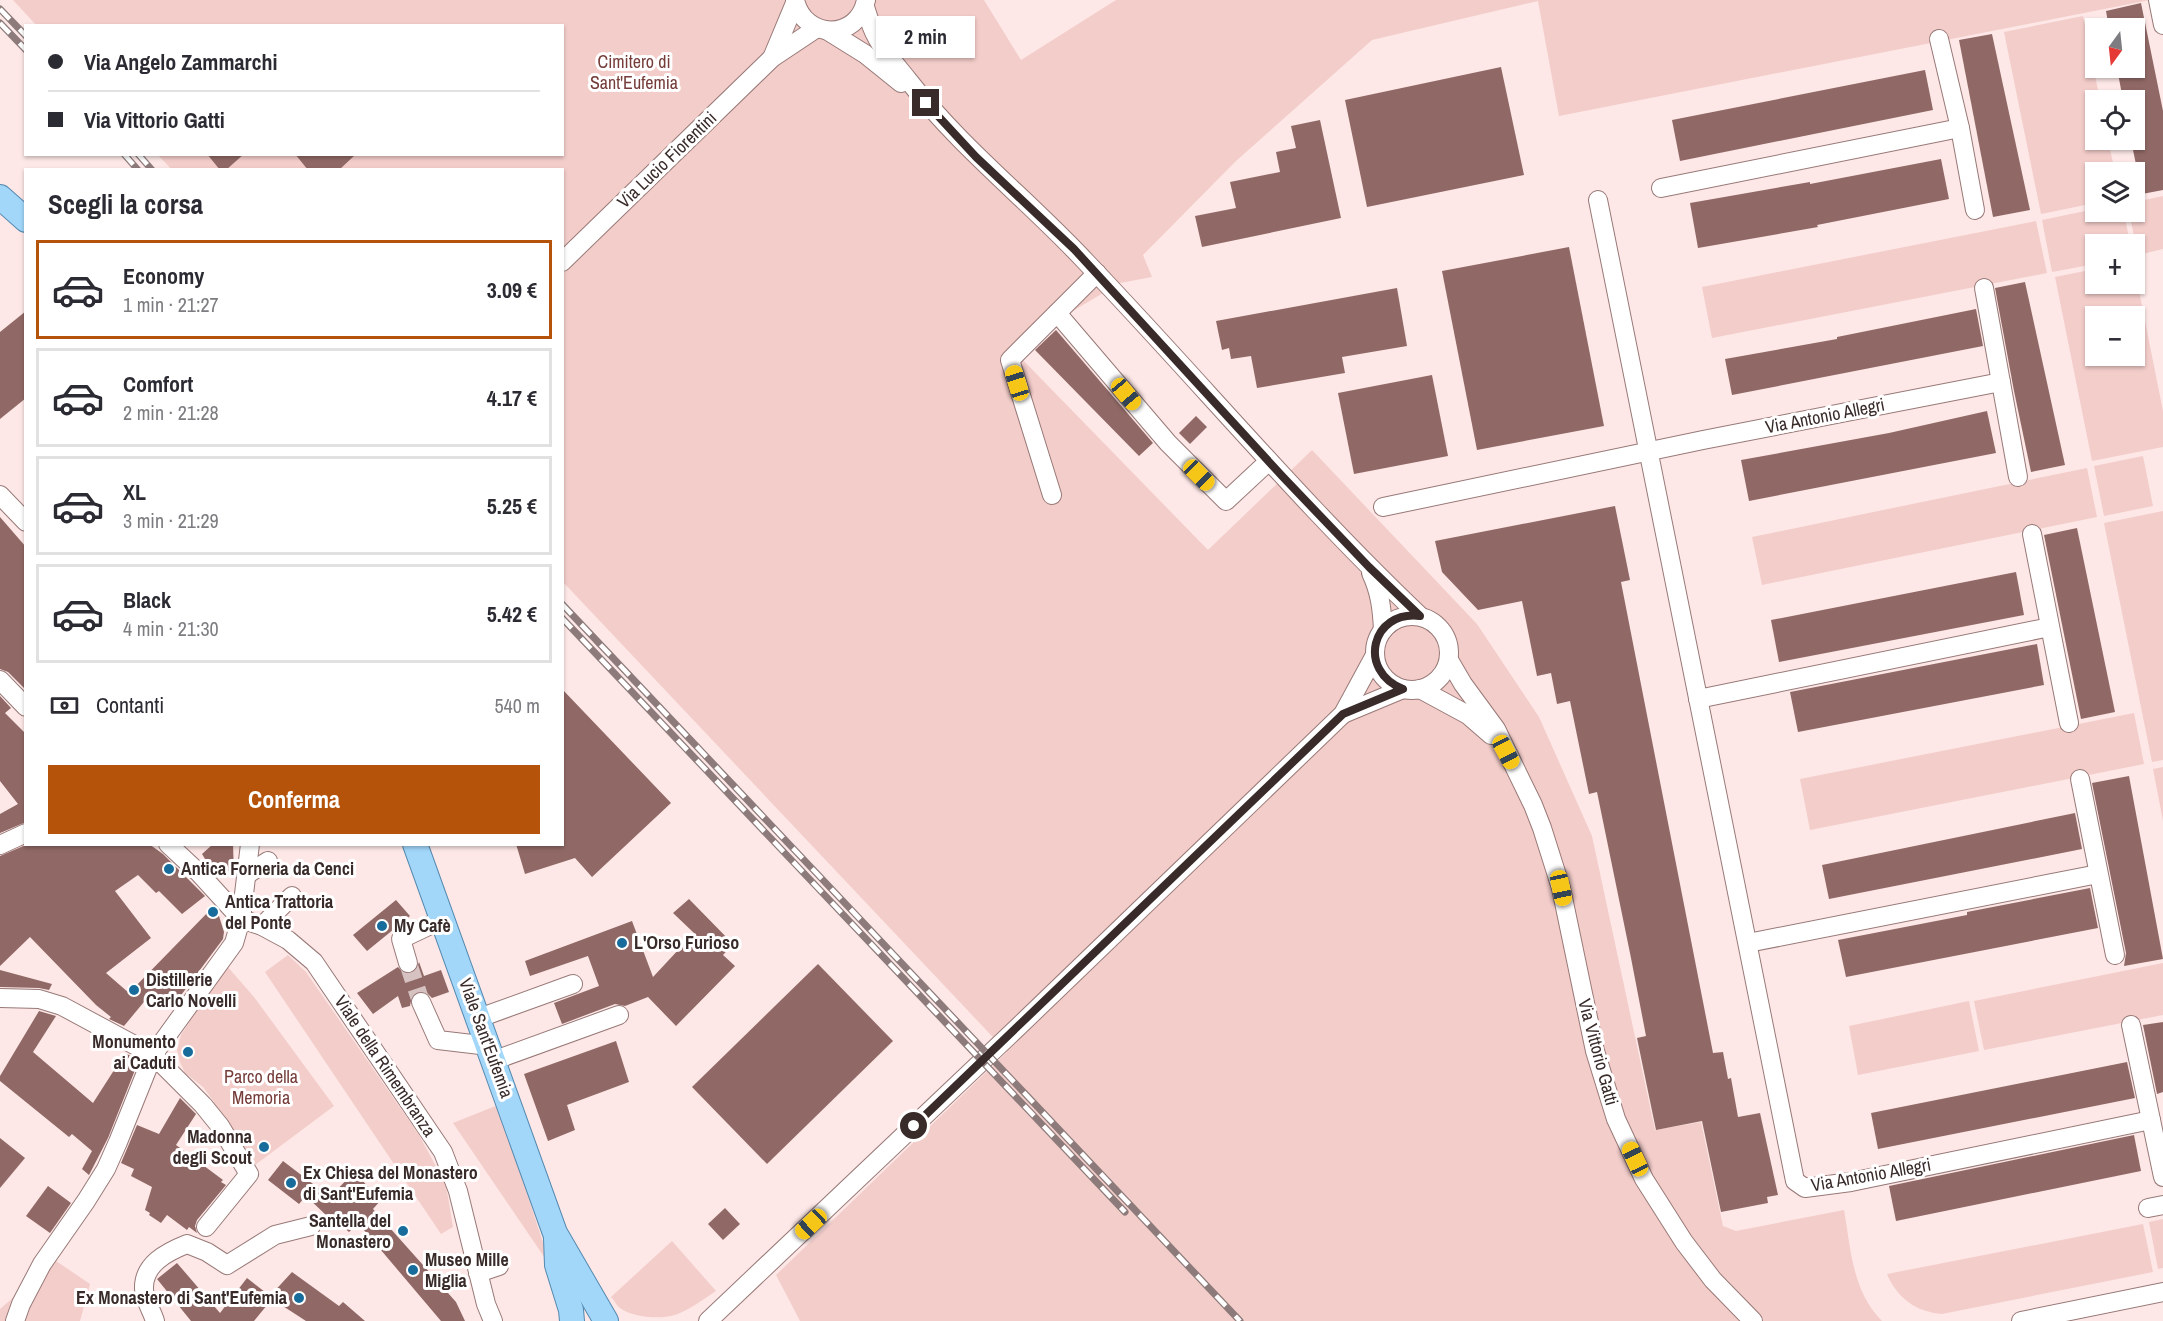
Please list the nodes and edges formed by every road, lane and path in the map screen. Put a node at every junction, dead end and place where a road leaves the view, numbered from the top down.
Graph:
1 (2158, 0) edge
2 (795, 1) edge
3 (865, 3) edge
4 (2163, 25) edge
5 (823, 29) junction
6 (1939, 39) dead end
7 (772, 58) junction
8 (926, 103) junction
9 (1960, 129) junction
10 (1661, 188) dead end
11 (0, 197) edge
12 (1598, 200) dead end
13 (1975, 210) dead end
14 (24, 218) edge
15 (564, 260) edge
16 (1097, 273) junction
17 (1984, 288) dead end
18 (1057, 313) junction
19 (2001, 382) junction
20 (1649, 452) junction
21 (1269, 461) junction
22 (2018, 477) dead end
23 (0, 495) edge
24 (1052, 495) dead end
25 (1383, 507) dead end
26 (24, 520) edge
27 (2031, 534) dead end
28 (1369, 567) junction
29 (1420, 616) junction
30 (2050, 627) junction
31 (1383, 630) junction
32 (1375, 656) junction
33 (1449, 660) junction
34 (0, 680) edge
35 (1412, 689) junction
36 (1698, 699) junction
37 (24, 705) edge
38 (1343, 714) junction
39 (2069, 723) dead end
40 (1506, 752) junction
41 (2080, 779) dead end
42 (24, 834) edge
43 (0, 845) edge
44 (170, 846) edge
45 (250, 846) edge
46 (417, 846) edge
47 (268, 861) dead end
48 (248, 874) junction
49 (2098, 874) junction
50 (292, 896) dead end
51 (242, 919) junction
52 (443, 919) junction
53 (262, 926) junction
54 (1748, 943) junction
55 (2115, 955) dead end
56 (408, 963) tunnel mouth
57 (573, 984) dead end
58 (7, 998) edge
59 (421, 1002) tunnel mouth
60 (0, 1010) edge
61 (619, 1015) dead end
62 (479, 1018) junction
63 (2131, 1025) dead end
64 (492, 1053) junction
65 (153, 1055) junction
66 (2151, 1120) junction
67 (2163, 1177) edge
68 (310, 1226) dead end
69 (206, 1227) dead end
70 (555, 1233) junction
71 (500, 1266) dead end
72 (478, 1273) junction
73 (2163, 1292) edge
74 (712, 1316) edge
75 (15, 1321) edge
76 (155, 1321) edge
77 (493, 1321) edge
78 (572, 1321) edge
79 (606, 1321) edge
80 (699, 1321) edge
81 (1753, 1321) edge
82 (2021, 1321) edge

1 - 4 street
2 - 5 street, Via Vittorio Gatti
2 - 7 street, Via Lucio Fiorentini
3 - 5 street, Via Lucio Fiorentini
3 - 8 street, Via Vittorio Gatti
5 - 7 street, Via Lucio Fiorentini
5 - 8 street, Via Vittorio Gatti
6 - 9 street
7 - 15 street, Via Lucio Fiorentini
8 - 16 street, Via Vittorio Gatti
9 - 10 street
9 - 13 street
11 - 14 main road
12 - 20 street, Via Antonio Allegri
16 - 18 street
16 - 21 street, Via Vittorio Gatti
17 - 19 street
18 - 21 street
18 - 24 street
19 - 20 street, Via Antonio Allegri
19 - 22 street
20 - 25 street, Via Antonio Allegri
20 - 36 street, Via Antonio Allegri
21 - 28 street, Via Vittorio Gatti
23 - 26 street
27 - 30 street
28 - 29 street, Via Vittorio Gatti
28 - 31 street, Via Vittorio Gatti
29 - 31 street
29 - 33 street, Via Vittorio Gatti
30 - 36 street
30 - 39 street
31 - 32 street, Via Vittorio Gatti
32 - 35 street, Via Vittorio Gatti
32 - 38 street
33 - 35 street
33 - 40 street, Via Vittorio Gatti
34 - 37 street
35 - 38 street
35 - 40 street, Via Vittorio Gatti
36 - 54 street, Via Antonio Allegri
38 - 74 street
40 - 81 street, Via Vittorio Gatti
41 - 49 street
42 - 43 street
44 - 51 street
45 - 48 street
46 - 52 main road, Viale Sant'Eufemia
47 - 48 street
48 - 51 street
49 - 54 street
49 - 55 street
50 - 53 street
51 - 53 street, Viale della Rimembranza
51 - 65 street
52 - 56 street
52 - 62 main road, Viale Sant'Eufemia
53 - 72 street, Viale della Rimembranza
54 - 66 street, Via Antonio Allegri
57 - 62 street
58 - 60 street
58 - 65 street
59 - 64 street
61 - 64 street
62 - 64 main road, Viale Sant'Eufemia
63 - 66 street
64 - 70 main road, Viale Sant'Eufemia
65 - 69 street
65 - 75 street
66 - 67 street
68 - 76 street
70 - 78 main road, Viale Sant'Eufemia
70 - 79 main road, Viale Sant'Eufemia
71 - 72 street
72 - 77 street, Viale della Rimembranza
73 - 82 street
74 - 80 street

